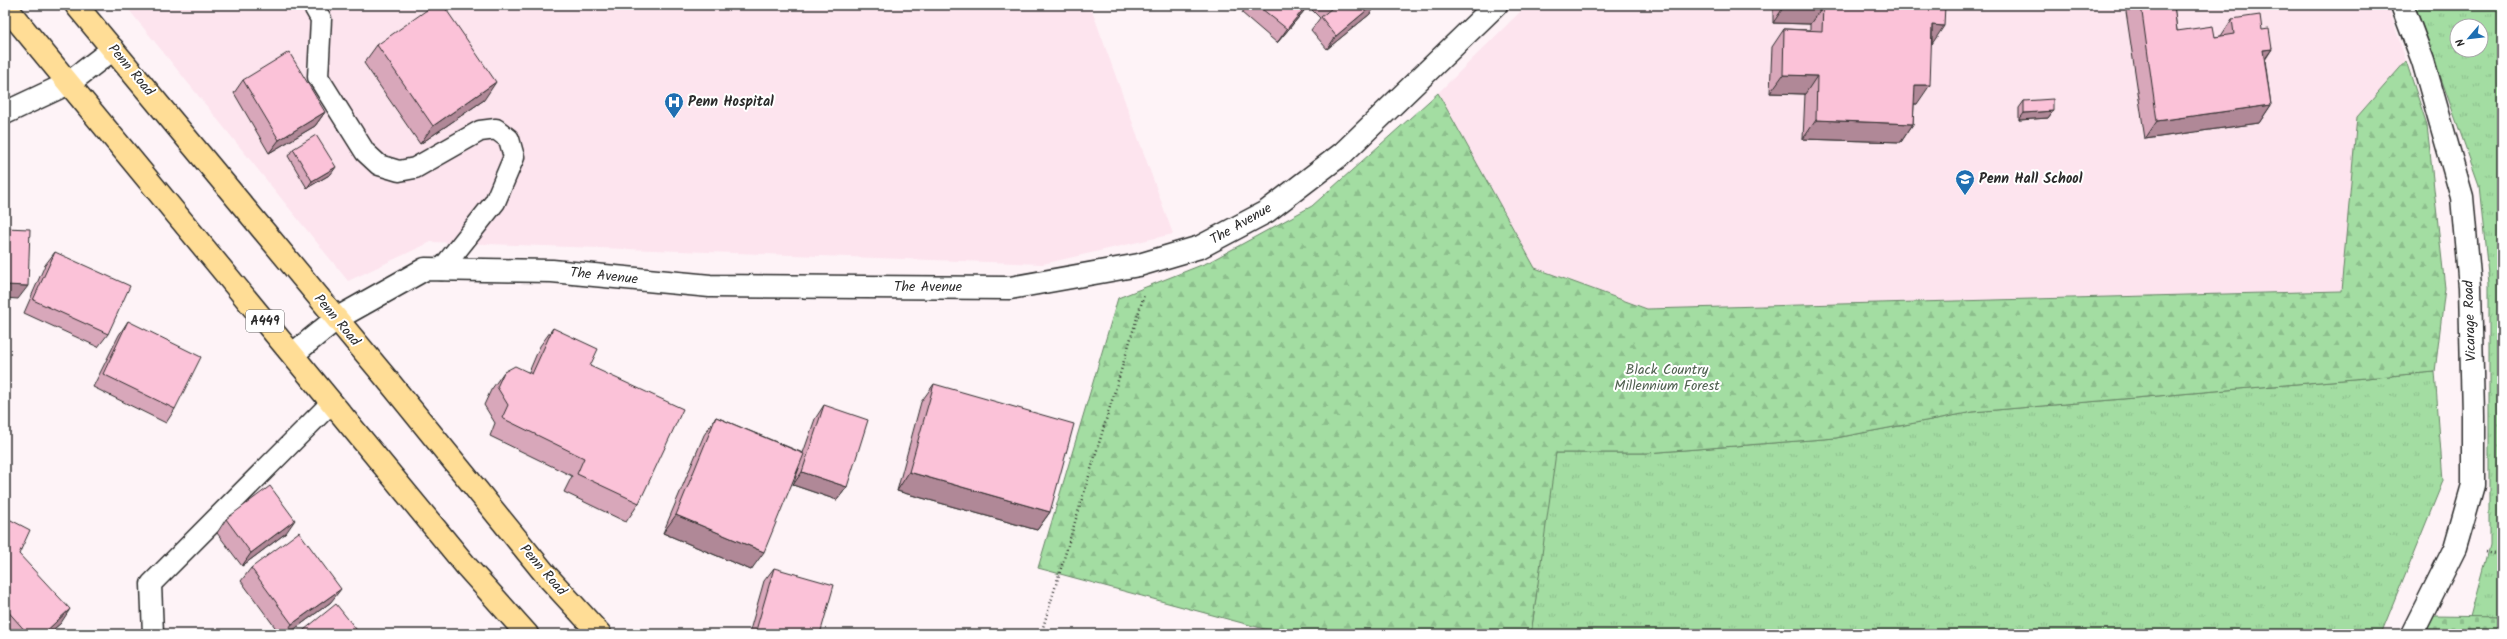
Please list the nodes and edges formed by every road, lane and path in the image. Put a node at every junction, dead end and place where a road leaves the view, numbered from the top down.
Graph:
1 (76, 5) edge
2 (313, 5) edge
3 (1496, 5) edge
4 (2402, 5) edge
5 (5, 6) edge
6 (113, 49) junction
7 (69, 83) junction
8 (5, 112) edge
9 (1151, 261) junction
10 (441, 270) junction
11 (336, 319) junction
12 (293, 354) junction
13 (332, 402) junction
14 (153, 634) edge
15 (527, 634) edge
16 (600, 634) edge
17 (1041, 634) edge
18 (2412, 634) edge

1 - 6 highway, Penn Road
2 - 10 lane
3 - 9 street, The Avenue
4 - 18 street, Vicarage Road
5 - 7 highway, A449
6 - 7 street
6 - 11 highway, Penn Road
7 - 8 street
7 - 12 highway, A449
9 - 10 street, The Avenue
9 - 17 path
10 - 11 street, The Avenue
11 - 12 street, The Avenue
11 - 16 highway, Penn Road
12 - 13 highway, A449
13 - 14 lane
13 - 15 highway, A449

